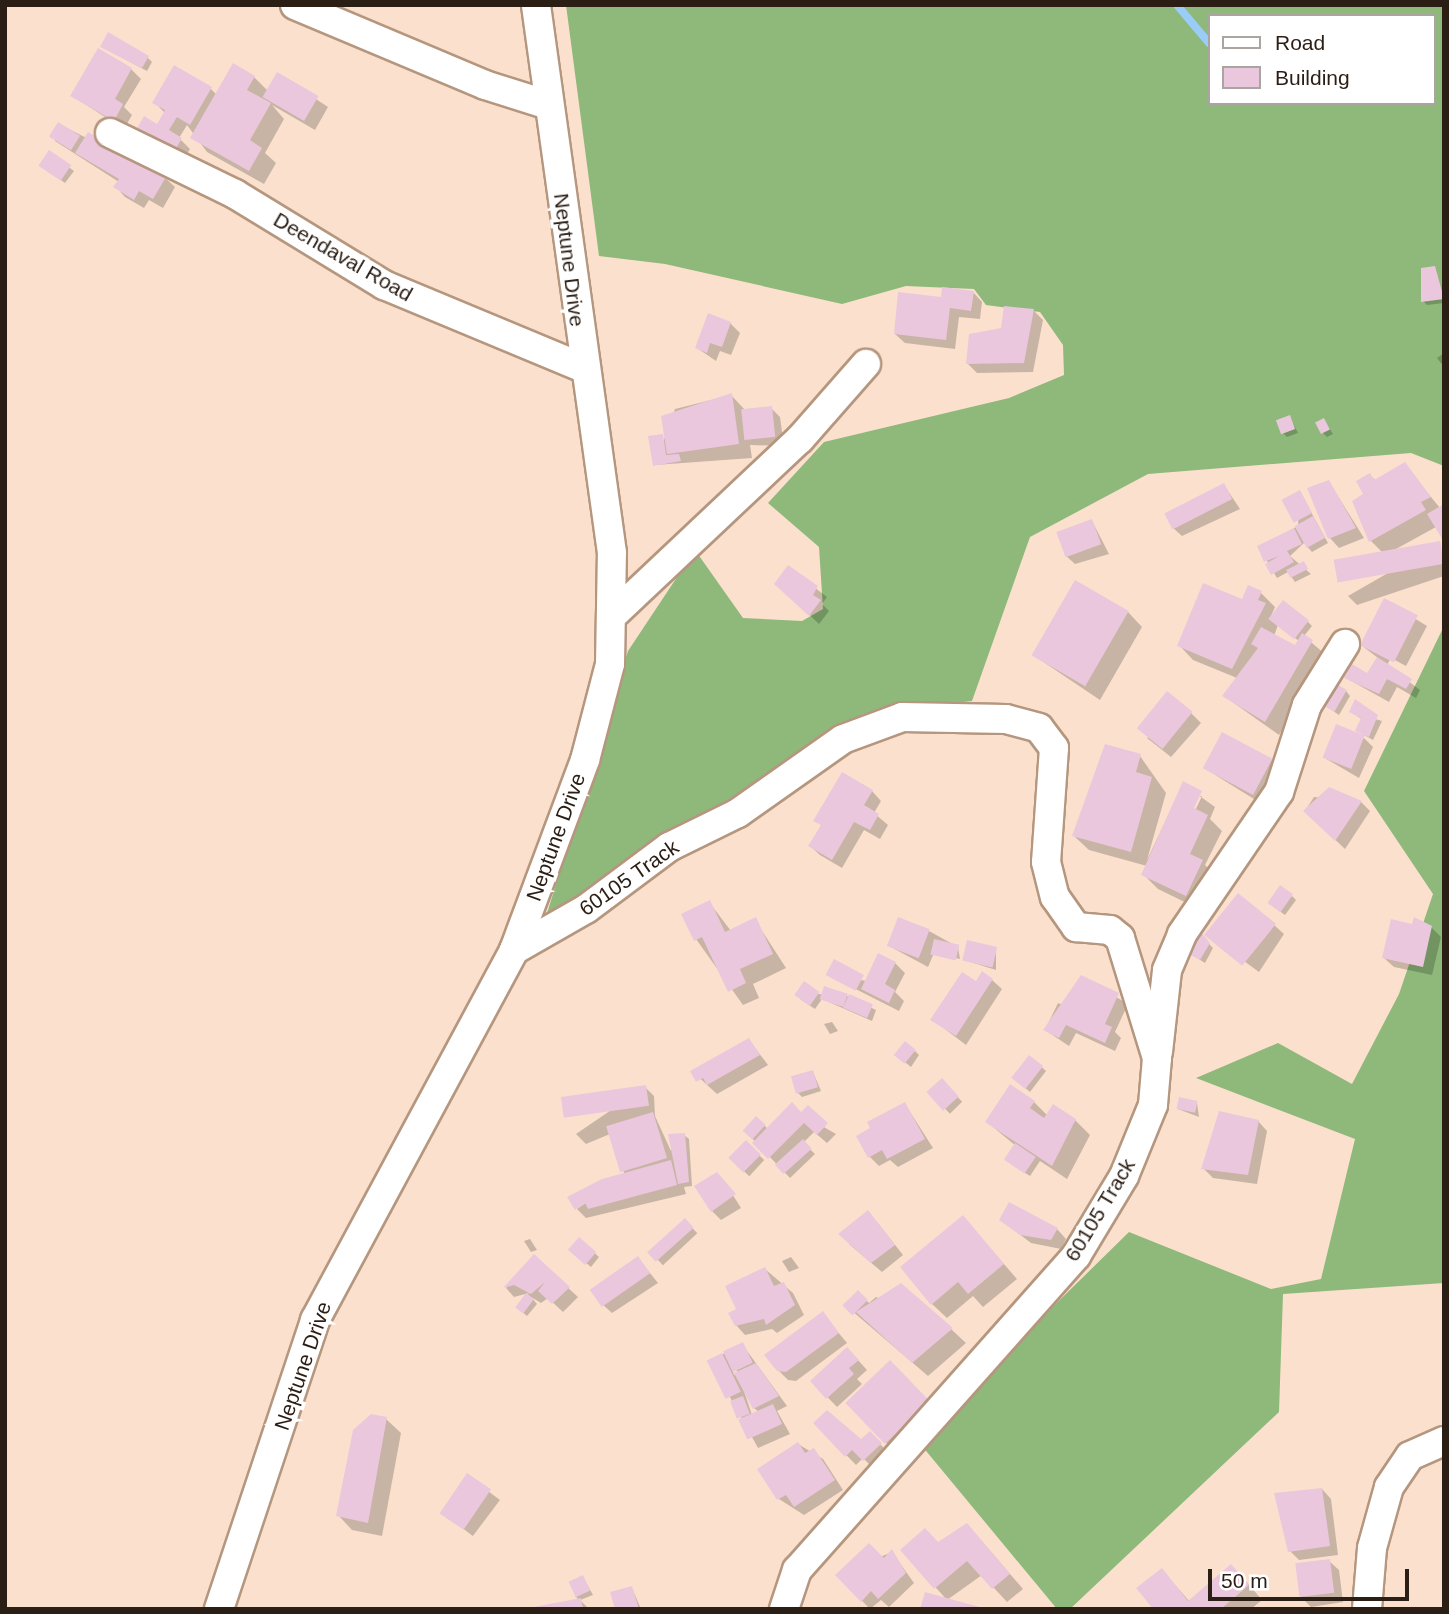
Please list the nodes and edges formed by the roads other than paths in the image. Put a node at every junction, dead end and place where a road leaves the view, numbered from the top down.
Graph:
1 (295, 5) edge
2 (536, 5) edge
3 (549, 105) junction
4 (110, 133) dead end
5 (866, 364) dead end
6 (583, 368) junction
7 (613, 615) junction
8 (1345, 644) dead end
9 (514, 950) junction
10 (1157, 1058) junction
11 (1444, 1441) edge
12 (219, 1609) edge
13 (785, 1609) edge
14 (1367, 1609) edge

1 - 3 street
2 - 3 street, Neptune Drive
3 - 6 street, Neptune Drive
4 - 6 street, Deendaval Road
5 - 7 street
6 - 7 street, Neptune Drive
7 - 9 street, Neptune Drive
8 - 10 street
9 - 10 street, 60105 Track
9 - 12 street, Neptune Drive
10 - 13 street, 60105 Track
11 - 14 street

